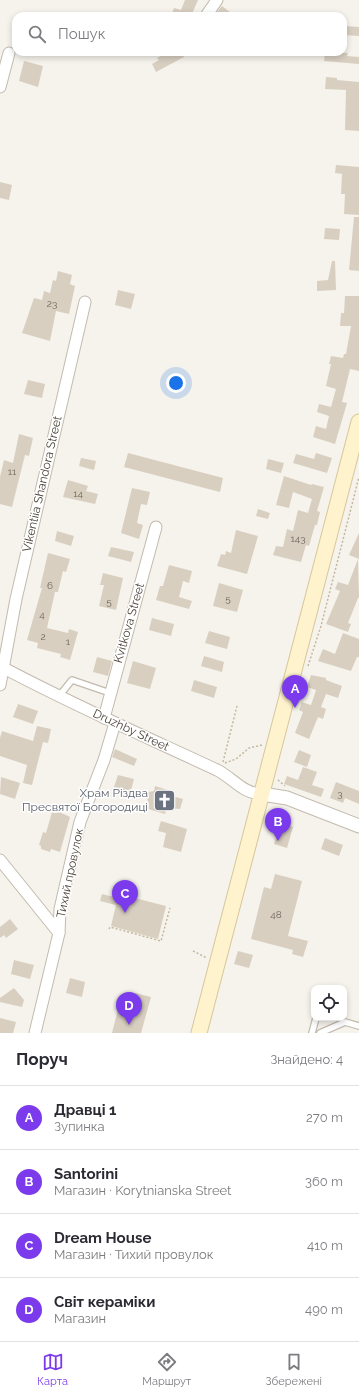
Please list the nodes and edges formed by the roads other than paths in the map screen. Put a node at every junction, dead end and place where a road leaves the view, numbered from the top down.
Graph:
1 (218, 0) edge
2 (209, 12) edge
3 (9, 53) dead end
4 (0, 87) edge
5 (85, 302) dead end
6 (359, 422) edge
7 (156, 527) dead end
8 (2, 667) edge
9 (0, 685) edge
10 (110, 693) junction
11 (59, 696) junction
12 (104, 718) junction
13 (115, 723) junction
14 (262, 794) junction
15 (359, 826) edge
16 (0, 860) edge
17 (59, 933) junction
18 (315, 1021) edge
19 (359, 1026) edge
20 (35, 1033) edge
21 (199, 1033) edge
22 (312, 1033) edge
23 (320, 1033) edge

1 - 2 street
3 - 4 street
5 - 8 street, Vikentiia Shandora Street
6 - 14 main road
7 - 10 street, Kvitkova Street
8 - 9 street, Vikentiia Shandora Street
8 - 11 street, Druzhby Street
10 - 11 lane
10 - 12 street, Kvitkova Street
11 - 12 street, Druzhby Street
12 - 13 street, Druzhby Street
13 - 14 street, Druzhby Street
13 - 17 street, Тихий провулок
14 - 15 street
14 - 21 main road
16 - 17 street
17 - 20 street, Тихий провулок
18 - 22 lane
19 - 23 lane

